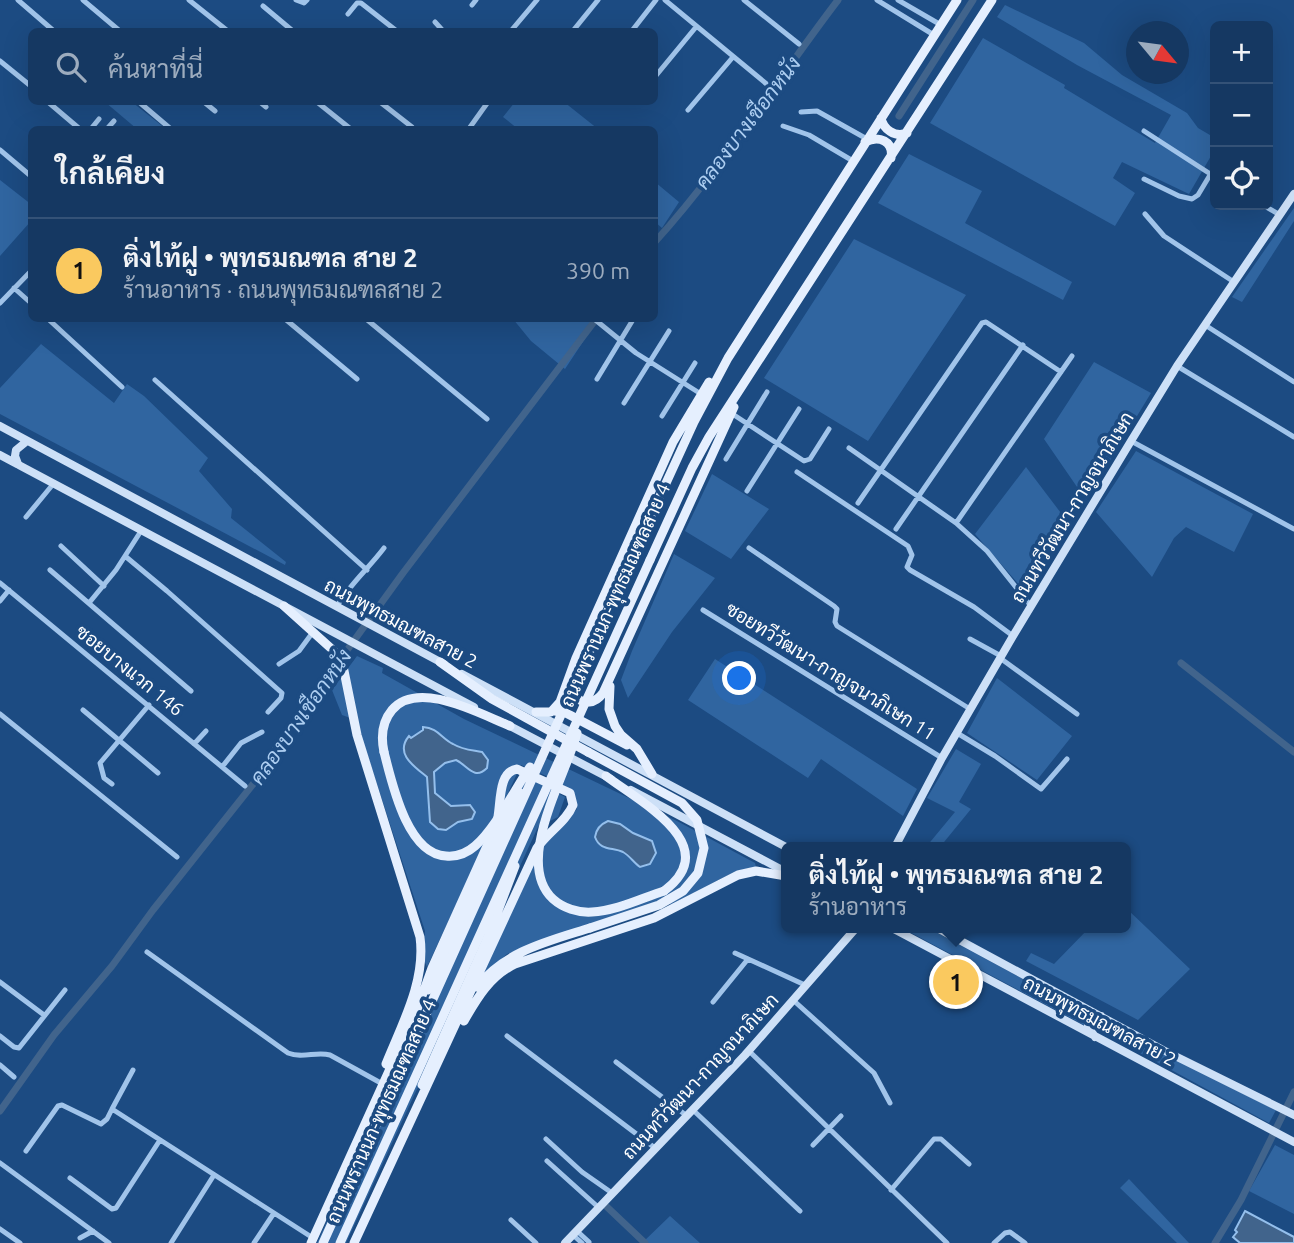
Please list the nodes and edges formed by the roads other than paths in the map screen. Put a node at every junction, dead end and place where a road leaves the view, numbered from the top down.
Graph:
1 (18, 0) edge
2 (83, 0) edge
3 (296, 0) edge
4 (307, 0) edge
5 (537, 0) edge
6 (598, 0) edge
7 (656, 0) edge
8 (665, 0) edge
9 (744, 0) edge
10 (877, 0) edge
11 (898, 0) edge
12 (957, 0) edge
13 (992, 0) edge
14 (193, 1) edge
15 (263, 6) dead end
16 (348, 14) dead end
17 (435, 22) dead end
18 (941, 25) junction
19 (696, 27) junction
20 (50, 28) edge
21 (116, 28) edge
22 (224, 28) edge
23 (289, 28) edge
24 (393, 28) edge
25 (440, 28) edge
26 (513, 28) edge
27 (575, 28) edge
28 (634, 28) edge
29 (934, 35) junction
30 (799, 44) dead end
31 (733, 57) junction
32 (0, 61) edge
33 (658, 73) edge
34 (28, 84) edge
35 (769, 86) dead end
36 (52, 105) edge
37 (142, 105) edge
38 (208, 105) edge
39 (264, 105) edge
40 (321, 105) edge
41 (384, 105) edge
42 (484, 105) edge
43 (266, 107) dead end
44 (688, 110) dead end
45 (215, 111) dead end
46 (802, 112) dead end
47 (881, 118) junction
48 (99, 119) dead end
49 (114, 121) dead end
50 (76, 126) edge
51 (93, 126) edge
52 (110, 126) edge
53 (167, 126) edge
54 (347, 126) edge
55 (411, 126) edge
56 (471, 126) edge
57 (783, 126) dead end
58 (1144, 131) dead end
59 (907, 133) junction
60 (866, 140) junction
61 (0, 150) edge
62 (891, 158) junction
63 (853, 161) junction
64 (28, 174) edge
65 (1210, 174) edge
66 (1144, 179) dead end
67 (1210, 180) edge
68 (1294, 194) edge
69 (1272, 210) edge
70 (1145, 214) dead end
71 (1280, 215) junction
72 (28, 274) edge
73 (1234, 282) junction
74 (14, 288) junction
75 (28, 300) edge
76 (0, 303) edge
77 (51, 322) edge
78 (289, 322) edge
79 (370, 322) edge
80 (598, 322) edge
81 (632, 322) edge
82 (1205, 325) junction
83 (669, 331) dead end
84 (740, 337) junction
85 (620, 341) junction
86 (1023, 345) junction
87 (1072, 356) dead end
88 (649, 362) junction
89 (695, 363) dead end
90 (1177, 366) junction
91 (1061, 372) junction
92 (750, 377) junction
93 (357, 379) dead end
94 (597, 379) dead end
95 (155, 380) dead end
96 (1294, 382) edge
97 (683, 383) junction
98 (122, 387) dead end
99 (767, 392) dead end
100 (701, 394) junction
101 (624, 403) dead end
102 (799, 409) dead end
103 (731, 413) junction
104 (662, 416) dead end
105 (487, 419) dead end
106 (748, 423) junction
107 (0, 426) edge
108 (829, 429) dead end
109 (1294, 437) edge
110 (27, 441) junction
111 (1131, 441) junction
112 (777, 444) junction
113 (849, 448) dead end
114 (0, 454) edge
115 (726, 459) dead end
116 (18, 464) junction
117 (881, 470) junction
118 (797, 472) dead end
119 (54, 483) junction
120 (747, 491) dead end
121 (918, 497) junction
122 (858, 503) dead end
123 (26, 517) dead end
124 (956, 523) junction
125 (897, 529) dead end
126 (1294, 529) edge
127 (141, 531) junction
128 (61, 547) dead end
129 (384, 548) dead end
130 (749, 548) dead end
131 (125, 556) junction
132 (50, 570) dead end
133 (367, 570) junction
134 (0, 583) edge
135 (104, 586) junction
136 (9, 590) junction
137 (0, 601) edge
138 (89, 603) junction
139 (284, 606) junction
140 (337, 606) junction
141 (1031, 606) junction
142 (703, 610) dead end
143 (313, 632) junction
144 (1013, 636) junction
145 (970, 639) dead end
146 (1000, 657) junction
147 (440, 662) junction
148 (279, 664) dead end
149 (616, 664) junction
150 (572, 669) junction
151 (191, 691) dead end
152 (149, 705) junction
153 (970, 709) junction
154 (83, 710) dead end
155 (553, 711) junction
156 (582, 711) junction
157 (268, 712) dead end
158 (536, 712) junction
159 (0, 714) edge
160 (1077, 714) dead end
161 (558, 721) junction
162 (510, 726) junction
163 (206, 731) dead end
164 (262, 732) dead end
165 (957, 733) junction
166 (119, 740) junction
167 (194, 744) junction
168 (637, 749) junction
169 (942, 758) junction
170 (1067, 759) dead end
171 (222, 767) junction
172 (530, 767) junction
173 (158, 773) dead end
174 (652, 775) junction
175 (606, 776) junction
176 (242, 783) dead end
177 (112, 784) dead end
178 (525, 838) junction
179 (898, 842) edge
180 (781, 844) edge
181 (177, 857) dead end
182 (781, 871) edge
183 (781, 874) edge
184 (852, 933) edge
185 (901, 933) edge
186 (946, 933) edge
187 (147, 952) dead end
188 (735, 953) dead end
189 (748, 959) junction
190 (0, 982) edge
191 (805, 985) junction
192 (65, 990) dead end
193 (793, 1000) junction
194 (713, 1002) dead end
195 (462, 1004) junction
196 (418, 1007) junction
197 (44, 1015) junction
198 (1102, 1016) junction
199 (0, 1036) edge
200 (507, 1037) dead end
201 (1095, 1037) junction
202 (749, 1051) junction
203 (616, 1062) dead end
204 (0, 1065) edge
205 (438, 1065) junction
206 (133, 1070) dead end
207 (15, 1077) dead end
208 (379, 1082) junction
209 (890, 1103) dead end
210 (112, 1109) junction
211 (690, 1113) junction
212 (1294, 1115) edge
213 (841, 1116) dead end
214 (829, 1129) junction
215 (360, 1135) junction
216 (546, 1139) dead end
217 (160, 1140) junction
218 (1290, 1140) edge
219 (398, 1145) junction
220 (813, 1145) dead end
221 (654, 1149) junction
222 (26, 1151) dead end
223 (547, 1161) dead end
224 (0, 1163) edge
225 (969, 1164) dead end
226 (215, 1175) junction
227 (69, 1178) dead end
228 (891, 1190) junction
229 (612, 1193) junction
230 (598, 1207) junction
231 (800, 1211) dead end
232 (274, 1213) junction
233 (511, 1220) dead end
234 (0, 1229) edge
235 (93, 1231) junction
236 (575, 1233) junction
237 (80, 1238) dead end
238 (312, 1240) edge
239 (589, 1242) edge
240 (20, 1243) edge
241 (109, 1243) edge
242 (171, 1243) edge
243 (254, 1243) edge
244 (323, 1243) edge
245 (341, 1243) edge
246 (354, 1243) edge
247 (536, 1243) edge
248 (565, 1243) edge
249 (582, 1243) edge
250 (947, 1243) edge
251 (994, 1243) edge
252 (1025, 1243) edge

1 - 20 street
2 - 21 street
3 - 4 street
5 - 26 street
6 - 27 street
7 - 28 street
8 - 19 street
9 - 30 street
10 - 29 street
11 - 18 street
12 - 18 main road, ถนนพรานนก-พุทธมณฑลสาย 4
13 - 59 main road, ถนนพรานนก-พุทธมณฑลสาย 4
14 - 22 street
15 - 23 street
16 - 24 street
17 - 25 street
18 - 29 main road, ถนนพรานนก-พุทธมณฑลสาย 4
19 - 31 street
19 - 33 street
29 - 47 main road, ถนนพรานนก-พุทธมณฑลสาย 4
31 - 35 street
31 - 44 street
32 - 34 street
36 - 50 street
37 - 53 street
38 - 45 street
39 - 43 street
40 - 54 street
41 - 55 street
42 - 56 street
46 - 60 street
47 - 59 main road
47 - 60 main road, ถนนพรานนก-พุทธมณฑลสาย 4
48 - 51 street
49 - 52 street
57 - 63 street
58 - 65 street
59 - 62 main road, ถนนพรานนก-พุทธมณฑลสาย 4
60 - 62 main road
60 - 63 main road, ถนนพรานนก-พุทธมณฑลสาย 4
61 - 64 street
62 - 92 main road, ถนนพรานนก-พุทธมณฑลสาย 4
63 - 84 main road, ถนนพรานนก-พุทธมณฑลสาย 4
66 - 67 street
68 - 71 main road, ถนนทวีวัฒนา-กาญจนาภิเษก
69 - 71 street
70 - 73 street
71 - 73 main road, ถนนทวีวัฒนา-กาญจนาภิเษก
72 - 74 street
73 - 82 main road, ถนนทวีวัฒนา-กาญจนาภิเษก
74 - 75 street
74 - 76 street
77 - 98 street
78 - 93 street
79 - 105 street
80 - 85 street
81 - 85 street
82 - 90 main road, ถนนทวีวัฒนา-กาญจนาภิเษก
82 - 96 street
83 - 88 street
84 - 100 main road
84 - 161 main road, ถนนพรานนก-พุทธมณฑลสาย 4, bridge
85 - 88 street
85 - 94 street
86 - 91 street
86 - 117 street
86 - 121 street
87 - 91 street
88 - 97 street
88 - 101 street
89 - 97 street
90 - 109 street
90 - 111 main road, ถนนทวีวัฒนา-กาญจนาภิเษก
91 - 124 street
92 - 103 main road
92 - 156 main road, ถนนพรานนก-พุทธมณฑลสาย 4, bridge
95 - 133 street
97 - 100 street
97 - 104 street
99 - 106 street
100 - 150 main road
102 - 112 street
103 - 106 street
103 - 149 main road
106 - 112 street
106 - 115 street
107 - 110 main road, ถนนพุทธมณฑลสาย 2
108 - 112 street
110 - 116 main road
110 - 140 main road, ถนนพุทธมณฑลสาย 2
111 - 126 street
111 - 141 main road, ถนนทวีวัฒนา-กาญจนาภิเษก
112 - 120 street
113 - 117 street
114 - 116 main road, ถนนพุทธมณฑลสาย 2
116 - 119 main road, ถนนพุทธมณฑลสาย 2
117 - 121 street
117 - 122 street
118 - 144 street
119 - 123 street
119 - 127 main road, ถนนพุทธมณฑลสาย 2
121 - 124 street
121 - 125 street
124 - 141 street
127 - 131 street
127 - 139 main road, ถนนพุทธมณฑลสาย 2
128 - 135 street
129 - 133 street
130 - 153 street
131 - 135 street
131 - 157 street
132 - 138 street
133 - 140 street
134 - 136 street, ซอยบางแวก 146
135 - 138 street
136 - 137 street
136 - 152 street, ซอยบางแวก 146
138 - 151 street
139 - 143 main road
139 - 162 main road, ถนนพุทธมณฑลสาย 2
140 - 147 main road, ถนนพุทธมณฑลสาย 2
141 - 144 main road, ถนนทวีวัฒนา-กาญจนาภิเษก
142 - 169 street, ซอยทวีวัฒนา-กาญจนาภิเษก 11
143 - 148 street
143 - 208 main road
144 - 146 main road, ถนนทวีวัฒนา-กาญจนาภิเษก
145 - 146 street
146 - 153 main road, ถนนทวีวัฒนา-กาญจนาภิเษก
146 - 160 street
147 - 158 main road, ถนนพุทธมณฑลสาย 2
147 - 195 main road, bridge
149 - 150 main road
149 - 168 main road
150 - 155 main road
152 - 166 street
152 - 167 street, ซอยบางแวก 146
153 - 165 main road, ถนนทวีวัฒนา-กาญจนาภิเษก
154 - 166 street
155 - 158 main road
155 - 168 main road
156 - 175 main road, bridge
156 - 178 main road, ถนนพรานนก-พุทธมณฑลสาย 4, bridge
158 - 174 main road, ถนนพุทธมณฑลสาย 2
159 - 181 street
161 - 172 main road, bridge
161 - 244 main road, ถนนพรานนก-พุทธมณฑลสาย 4, bridge
162 - 172 main road, bridge
162 - 175 main road, ถนนพุทธมณฑลสาย 2
163 - 167 street
164 - 171 street
165 - 169 main road, ถนนทวีวัฒนา-กาญจนาภิเษก
165 - 170 street
166 - 173 street
166 - 177 street
167 - 171 street, ซอยบางแวก 146
168 - 174 main road
169 - 179 main road, ถนนทวีวัฒนา-กาญจนาภิเษก
171 - 176 street, ซอยบางแวก 146
172 - 196 main road, bridge
174 - 180 main road, ถนนพุทธมณฑลสาย 2
175 - 182 main road, ถนนพุทธมณฑลสาย 2
178 - 195 main road, bridge
178 - 245 main road, ถนนพรานนก-พุทธมณฑลสาย 4, bridge
183 - 205 main road
184 - 191 main road, ถนนทวีวัฒนา-กาญจนาภิเษก
185 - 201 main road, ถนนพุทธมณฑลสาย 2
186 - 198 main road, ถนนพุทธมณฑลสาย 2
187 - 208 street
188 - 189 street
189 - 191 street
189 - 194 street
190 - 197 street
191 - 193 main road, ถนนทวีวัฒนา-กาญจนาภิเษก
192 - 197 street
193 - 202 main road, ถนนทวีวัฒนา-กาญจนาภิเษก
193 - 209 street
195 - 196 main road
195 - 205 main road
195 - 219 main road
196 - 215 main road
197 - 199 street
198 - 201 main road
198 - 212 main road, ถนนพุทธมณฑลสาย 2
200 - 221 street
201 - 218 main road, ถนนพุทธมณฑลสาย 2
202 - 211 main road, ถนนทวีวัฒนา-กาญจนาภิเษก
202 - 214 street
203 - 211 street
204 - 207 street
205 - 219 main road
206 - 210 street
208 - 215 main road
210 - 217 street
210 - 222 street
211 - 221 main road, ถนนทวีวัฒนา-กาญจนาภิเษก
211 - 231 street
213 - 214 street
214 - 220 street
214 - 228 street
215 - 238 main road
216 - 229 street
217 - 226 street
217 - 227 street
219 - 246 main road
221 - 229 main road, ถนนทวีวัฒนา-กาญจนาภิเษก
223 - 230 street
224 - 235 street
225 - 228 street
226 - 232 street
226 - 242 street
228 - 250 street
229 - 230 main road, ถนนทวีวัฒนา-กาญจนาภิเษก
230 - 236 main road, ถนนทวีวัฒนา-กาญจนาภิเษก
232 - 238 street
232 - 243 street
233 - 247 street
234 - 240 street
235 - 237 street
235 - 241 street
236 - 239 street
236 - 248 main road, ถนนทวีวัฒนา-กาญจนาภิเษก
236 - 249 street
251 - 252 street

